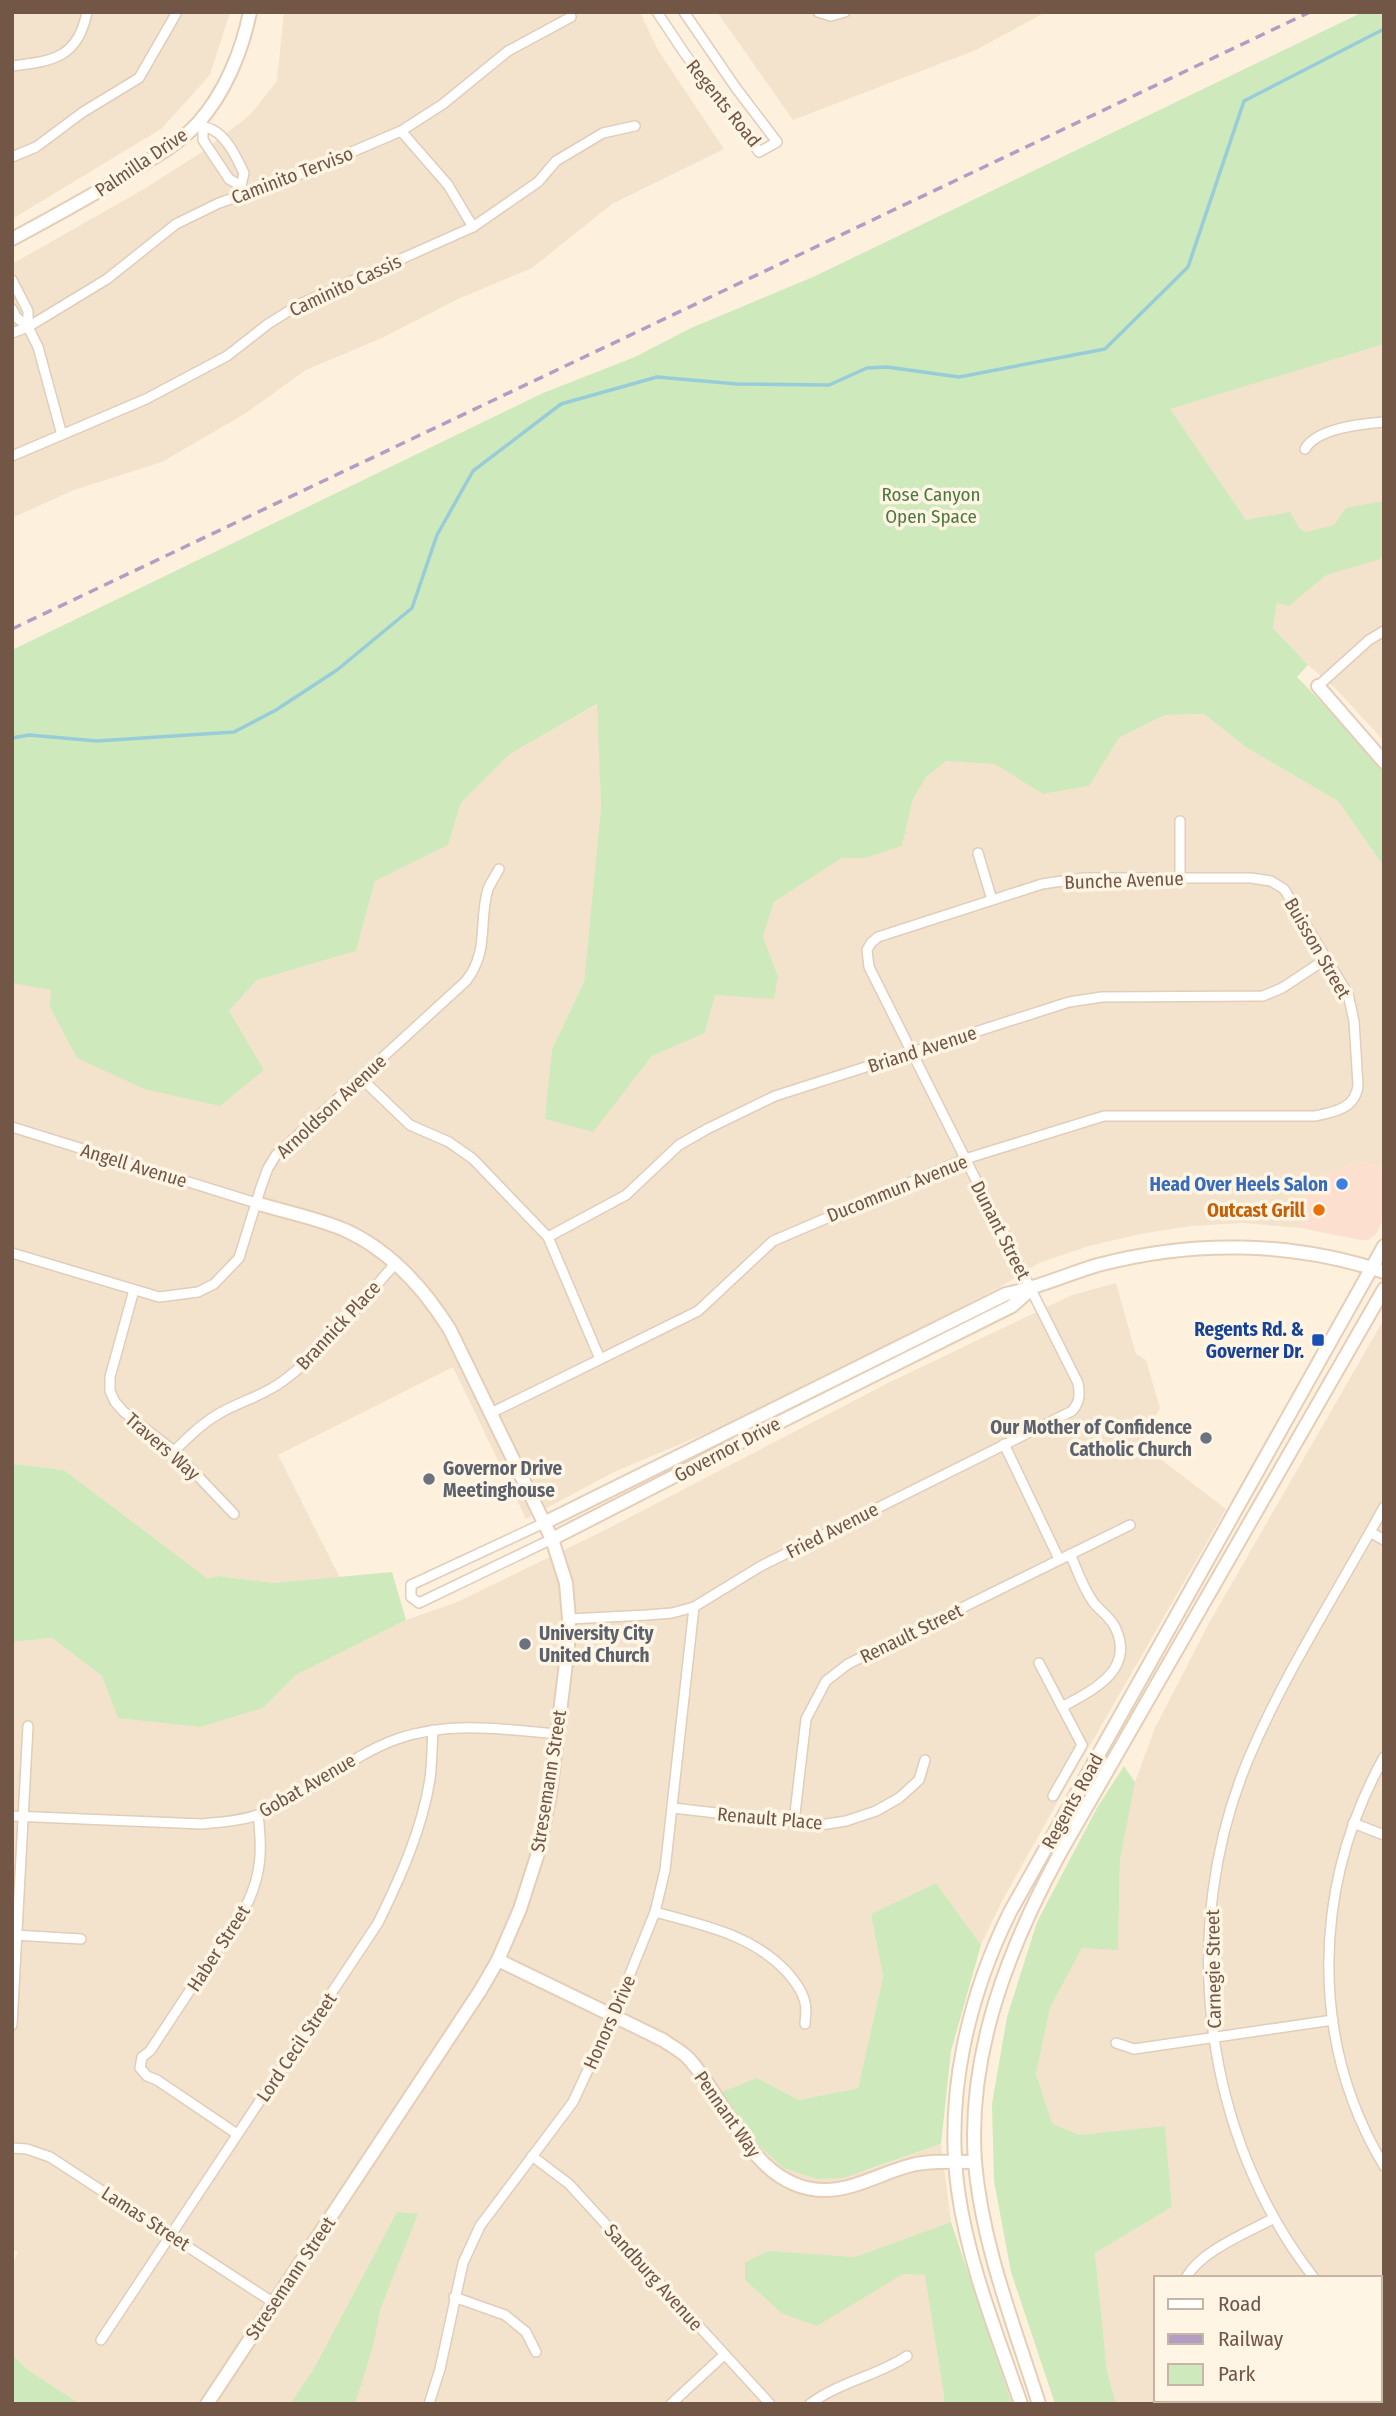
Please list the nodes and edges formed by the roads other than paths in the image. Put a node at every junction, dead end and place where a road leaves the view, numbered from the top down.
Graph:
1 (87, 12) edge
2 (177, 12) edge
3 (250, 12) edge
4 (657, 12) edge
5 (684, 12) edge
6 (818, 12) edge
7 (845, 12) edge
8 (571, 17) dead end
9 (12, 66) edge
10 (201, 125) junction
11 (635, 126) dead end
12 (401, 131) junction
13 (222, 139) junction
14 (210, 149) junction
15 (12, 157) edge
16 (242, 190) junction
17 (473, 227) junction
18 (12, 239) edge
19 (12, 280) edge
20 (12, 309) edge
21 (28, 327) junction
22 (12, 333) edge
23 (1384, 422) edge
24 (62, 435) junction
25 (1305, 449) dead end
26 (12, 456) edge
27 (1384, 631) edge
28 (1318, 686) joint
29 (1384, 762) edge
30 (1180, 821) dead end
31 (978, 853) dead end
32 (499, 869) dead end
33 (1180, 877) junction
34 (1271, 881) joint
35 (992, 901) junction
36 (866, 950) joint
37 (1326, 959) junction
38 (911, 1052) junction
39 (361, 1078) junction
40 (1350, 1104) joint
41 (12, 1127) edge
42 (965, 1160) junction
43 (256, 1203) junction
44 (548, 1237) junction
45 (1384, 1246) edge
46 (12, 1253) edge
47 (395, 1264) junction
48 (1378, 1270) edge
49 (1384, 1289) edge
50 (134, 1290) junction
51 (1031, 1290) junction
52 (600, 1359) junction
53 (1080, 1396) joint
54 (491, 1413) junction
55 (1004, 1444) junction
56 (174, 1451) junction
57 (1384, 1507) edge
58 (234, 1514) dead end
59 (544, 1523) junction
60 (1130, 1525) dead end
61 (1370, 1532) junction
62 (552, 1539) junction
63 (1384, 1539) edge
64 (1070, 1554) junction
65 (1059, 1559) junction
66 (694, 1606) junction
67 (569, 1619) junction
68 (1039, 1663) dead end
69 (1062, 1707) junction
70 (28, 1726) dead end
71 (433, 1730) junction
72 (557, 1734) junction
73 (1384, 1758) edge
74 (925, 1760) dead end
75 (1053, 1796) dead end
76 (673, 1808) junction
77 (258, 1815) junction
78 (12, 1816) edge
79 (23, 1816) junction
80 (794, 1822) junction
81 (1353, 1823) junction
82 (1384, 1835) edge
83 (655, 1912) junction
84 (15, 1935) edge
85 (81, 1939) dead end
86 (498, 1960) junction
87 (613, 2016) junction
88 (1332, 2020) junction
89 (805, 2024) dead end
90 (12, 2025) edge
91 (1214, 2038) junction
92 (1116, 2043) dead end
93 (237, 2134) junction
94 (12, 2148) edge
95 (532, 2156) junction
96 (955, 2162) junction
97 (975, 2162) junction
98 (1384, 2166) edge
99 (1274, 2218) junction
100 (172, 2235) junction
101 (1187, 2276) edge
102 (1313, 2276) edge
103 (454, 2297) junction
104 (274, 2303) junction
105 (101, 2340) dead end
106 (536, 2353) dead end
107 (724, 2355) junction
108 (907, 2356) dead end
109 (207, 2404) edge
110 (429, 2404) edge
111 (671, 2404) edge
112 (770, 2404) edge
113 (810, 2404) edge
114 (1021, 2404) edge
115 (1039, 2404) edge

1 - 9 street
2 - 15 street
3 - 10 street, Palmilla Drive
4 - 5 street, Regents Road
6 - 7 street
8 - 12 street, Caminito Terviso
10 - 13 street
10 - 14 street
10 - 18 street, Palmilla Drive
11 - 17 street, Caminito Cassis
12 - 16 street, Caminito Terviso
12 - 17 street
13 - 14 street
13 - 16 street
14 - 16 street
16 - 21 street, Caminito Terviso
17 - 24 street, Caminito Cassis
19 - 21 street
20 - 21 street
21 - 22 street, Caminito Terviso
21 - 24 street
23 - 25 street
24 - 26 street, Caminito Cassis
27 - 28 street
28 - 29 street
30 - 33 street
31 - 35 street
32 - 39 street, Arnoldson Avenue
33 - 34 street, Bunche Avenue
33 - 35 street, Bunche Avenue
34 - 37 street, Buisson Street
35 - 36 street, Bunche Avenue
36 - 38 street, Dunant Street
37 - 38 street, Briand Avenue
37 - 40 street, Buisson Street
38 - 42 street, Dunant Street
38 - 44 street, Briand Avenue
39 - 43 street, Arnoldson Avenue
39 - 44 street
40 - 42 street, Ducommun Avenue
41 - 43 street, Angell Avenue
42 - 51 street, Dunant Street
42 - 52 street, Ducommun Avenue
43 - 47 street, Stresemann Street
43 - 50 street, Arnoldson Avenue
44 - 52 street
45 - 48 street, Regents Road
46 - 50 street, Arnoldson Avenue
47 - 54 street, Stresemann Street
47 - 56 street, Brannick Place
48 - 51 street, Governor Drive
48 - 96 street, Regents Road
49 - 97 street, Regents Road
50 - 56 street, Travers Way
51 - 53 street, Dunant Street
51 - 59 street, Governor Drive
51 - 62 street, Governor Drive
52 - 54 street, Ducommun Avenue
53 - 55 street, Fried Avenue
54 - 59 street, Stresemann Street
55 - 65 street
55 - 66 street, Fried Avenue
56 - 58 street, Travers Way
57 - 61 street, Carnegie Street
59 - 62 street, Stresemann Street
59 - 62 street, Governor Drive
60 - 64 street, Renault Street
61 - 63 street
61 - 91 street, Carnegie Street
62 - 67 street, Stresemann Street
64 - 65 street, Renault Street
64 - 69 street
65 - 80 street, Renault Street
66 - 67 street, Fried Avenue
66 - 76 street, Honors Drive
67 - 72 street, Stresemann Street
68 - 69 street
69 - 75 street
70 - 79 street
71 - 72 street, Gobat Avenue
71 - 77 street, Gobat Avenue
71 - 93 street, Lord Cecil Street
72 - 86 street, Stresemann Street
73 - 81 street
74 - 80 street, Renault Place
76 - 80 street, Renault Place
76 - 83 street, Honors Drive
77 - 79 street, Gobat Avenue
77 - 93 street, Haber Street
78 - 79 street, Gobat Avenue
79 - 84 street
81 - 82 street
81 - 88 street
83 - 87 street, Honors Drive
83 - 89 street
84 - 85 street
84 - 90 street
86 - 87 street, Pennant Way
86 - 104 street, Stresemann Street
87 - 95 street, Honors Drive
87 - 96 street, Pennant Way
88 - 91 street
88 - 98 street
91 - 92 street
91 - 99 street, Carnegie Street
93 - 100 street, Lord Cecil Street
94 - 100 street, Lamas Street
95 - 103 street, Honors Drive
95 - 107 street, Sandburg Avenue
96 - 97 street, Pennant Way
96 - 114 street, Regents Road
97 - 115 street, Regents Road
99 - 101 street
99 - 102 street, Carnegie Street
100 - 104 street, Lamas Street
100 - 105 street, Lord Cecil Street
103 - 106 street
103 - 110 street, Honors Drive
104 - 109 street, Stresemann Street
107 - 111 street
107 - 112 street, Sandburg Avenue
108 - 113 street

